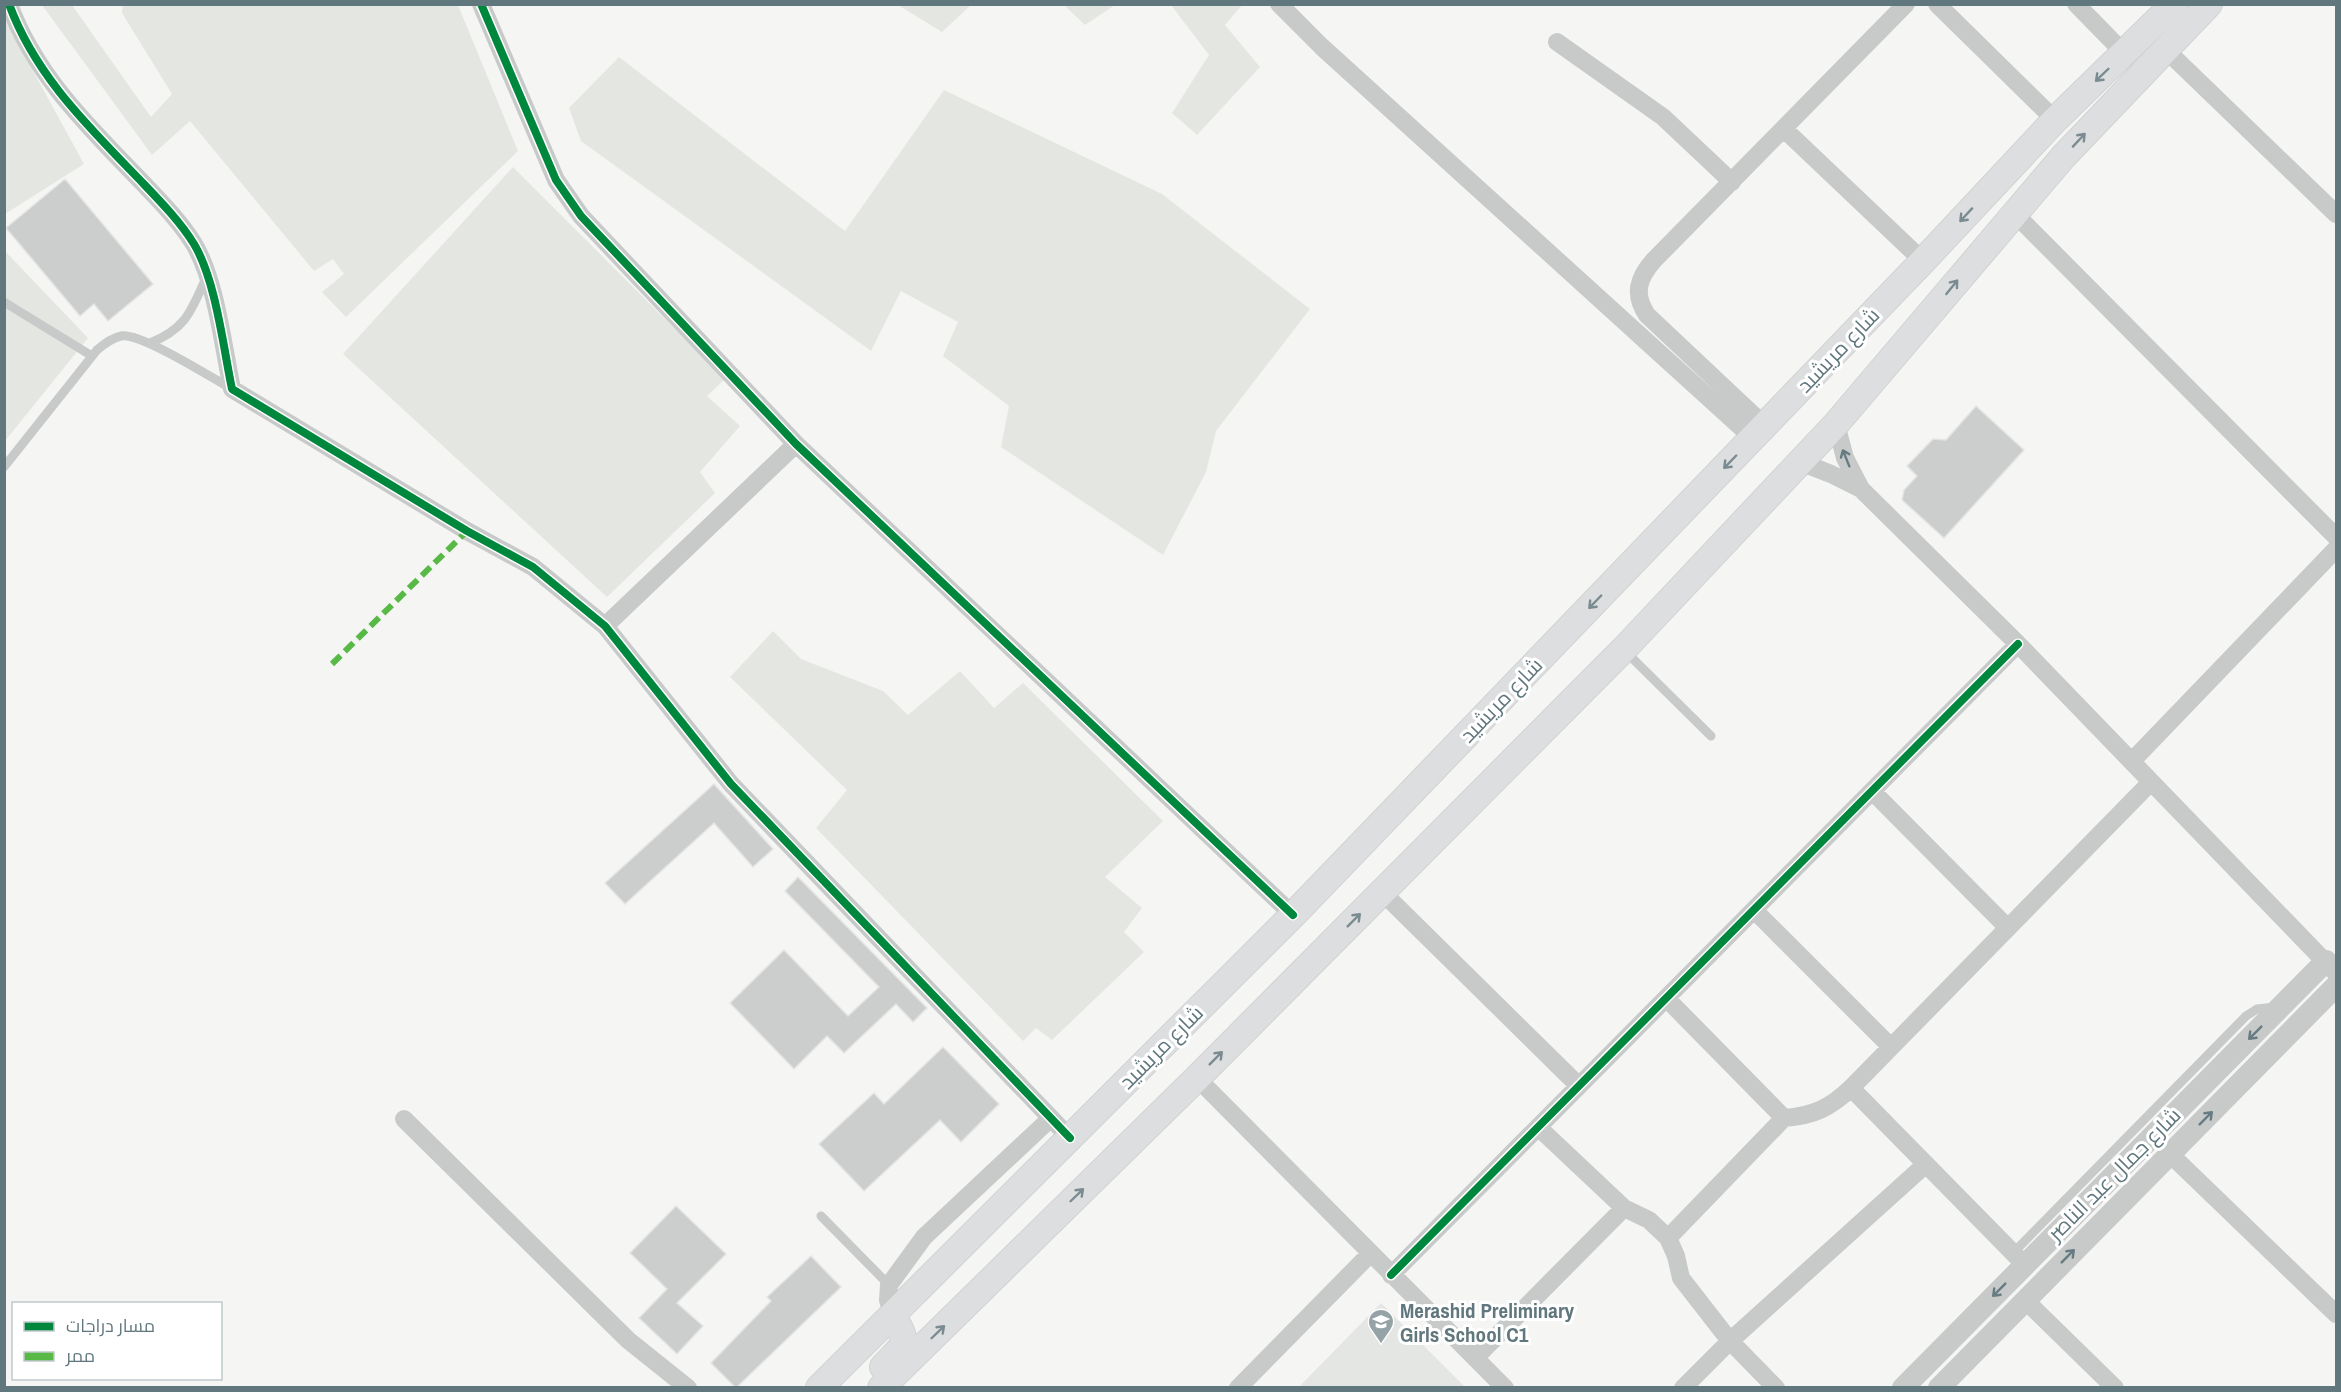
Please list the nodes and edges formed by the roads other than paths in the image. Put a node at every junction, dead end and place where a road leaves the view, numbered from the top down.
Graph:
1 (9, 4) edge
2 (481, 4) edge
3 (1279, 4) edge
4 (1906, 4) edge
5 (1937, 4) edge
6 (2076, 4) edge
7 (2174, 4) edge
8 (2209, 4) edge
9 (1557, 42) dead end
10 (2165, 49) junction
11 (2124, 53) junction
12 (2055, 120) junction
13 (1784, 129) junction
14 (1732, 182) junction
15 (2014, 213) junction
16 (2337, 214) edge
17 (1923, 261) junction
18 (208, 273) junction
19 (1886, 300) junction
20 (4, 302) edge
21 (1915, 333) junction
22 (150, 343) junction
23 (92, 356) junction
24 (232, 389) junction
25 (1836, 424) junction
26 (1759, 432) junction
27 (796, 444) junction
28 (1800, 462) junction
29 (4, 467) edge
30 (1861, 489) junction
31 (2337, 537) edge
32 (2337, 549) edge
33 (605, 626) junction
34 (2018, 644) junction
35 (1623, 650) junction
36 (1711, 736) dead end
37 (2132, 761) junction
38 (2151, 782) junction
39 (1872, 791) junction
40 (1382, 892) junction
41 (1754, 910) junction
42 (1293, 915) junction
43 (2008, 928) junction
44 (2331, 967) edge
45 (2337, 986) edge
46 (1666, 998) junction
47 (1891, 1047) junction
48 (1197, 1078) junction
49 (1579, 1086) junction
50 (1851, 1088) junction
51 (1051, 1118) junction
52 (1784, 1118) junction
53 (404, 1119) dead end
54 (1538, 1127) junction
55 (1070, 1138) junction
56 (2170, 1154) junction
57 (1926, 1164) junction
58 (1624, 1208) junction
59 (821, 1216) dead end
60 (1668, 1238) junction
61 (1370, 1254) junction
62 (2019, 1259) junction
63 (1391, 1275) junction
64 (889, 1286) junction
65 (2025, 1300) junction
66 (2337, 1314) edge
67 (893, 1316) junction
68 (1730, 1341) junction
69 (1475, 1358) junction
70 (688, 1388) edge
71 (819, 1388) edge
72 (870, 1388) edge
73 (881, 1388) edge
74 (1238, 1388) edge
75 (1505, 1388) edge
76 (1683, 1388) edge
77 (1776, 1388) edge
78 (1903, 1388) edge
79 (1939, 1388) edge
80 (2115, 1388) edge

1 - 18 street
2 - 27 street
3 - 26 street
4 - 13 street
5 - 12 street
6 - 11 street
7 - 11 main road, شارع مريشيد
8 - 10 main road, شارع مريشيد
9 - 14 street
15 -> 10 main road, شارع مريشيد
10 - 16 street
11 -> 12 main road, شارع مريشيد
12 -> 17 main road, شارع مريشيد
13 - 14 street
13 - 17 street
14 - 26 street
21 -> 15 main road, شارع مريشيد
15 - 31 street
17 - 19 main road, شارع مريشيد
18 - 22 lane
18 - 24 street
19 - 21 main road
19 - 26 main road, شارع مريشيد
20 - 23 lane
21 - 25 main road, شارع مريشيد
22 - 23 lane
22 - 24 lane
23 - 29 lane
24 - 33 street
25 - 28 main road, شارع مريشيد
30 -> 25 street
26 -> 42 main road, شارع مريشيد
27 - 33 street
27 - 42 street
28 - 30 street
28 - 35 main road, شارع مريشيد
30 - 34 street
32 - 37 street
33 - 51 street
34 - 37 street
34 - 39 street
35 - 36 lane
35 - 40 main road, شارع مريشيد
37 - 38 street
38 - 43 street
38 - 44 street
39 - 41 street
39 - 43 street
48 -> 40 main road, شارع مريشيد
40 - 49 street
41 - 46 street
41 - 47 street
42 - 55 main road, شارع مريشيد
43 - 47 street
44 - 62 street, شارع جمال عبد الناصر
56 -> 45 street, شارع جمال عبد الناصر
46 - 49 street
46 - 52 street
47 - 50 street
48 - 61 street
73 -> 48 main road, شارع مريشيد
49 - 54 street
50 - 52 street
50 - 57 street
51 - 55 street
51 - 64 street
52 - 60 street
53 - 70 street
54 - 58 street
54 - 63 street
55 - 67 main road, شارع مريشيد
65 -> 56 street, شارع جمال عبد الناصر
56 - 66 street
57 - 62 street
57 - 68 street
58 - 60 street
58 - 69 street
59 - 64 lane
60 - 68 street
61 - 63 street
61 - 74 street
62 -> 78 street, شارع جمال عبد الناصر
63 - 69 street
64 - 67 street
65 - 79 street, شارع جمال عبد الناصر
65 - 80 street
67 - 71 main road, شارع مريشيد
67 - 72 main road
68 - 76 street
68 - 77 street
69 - 75 street

